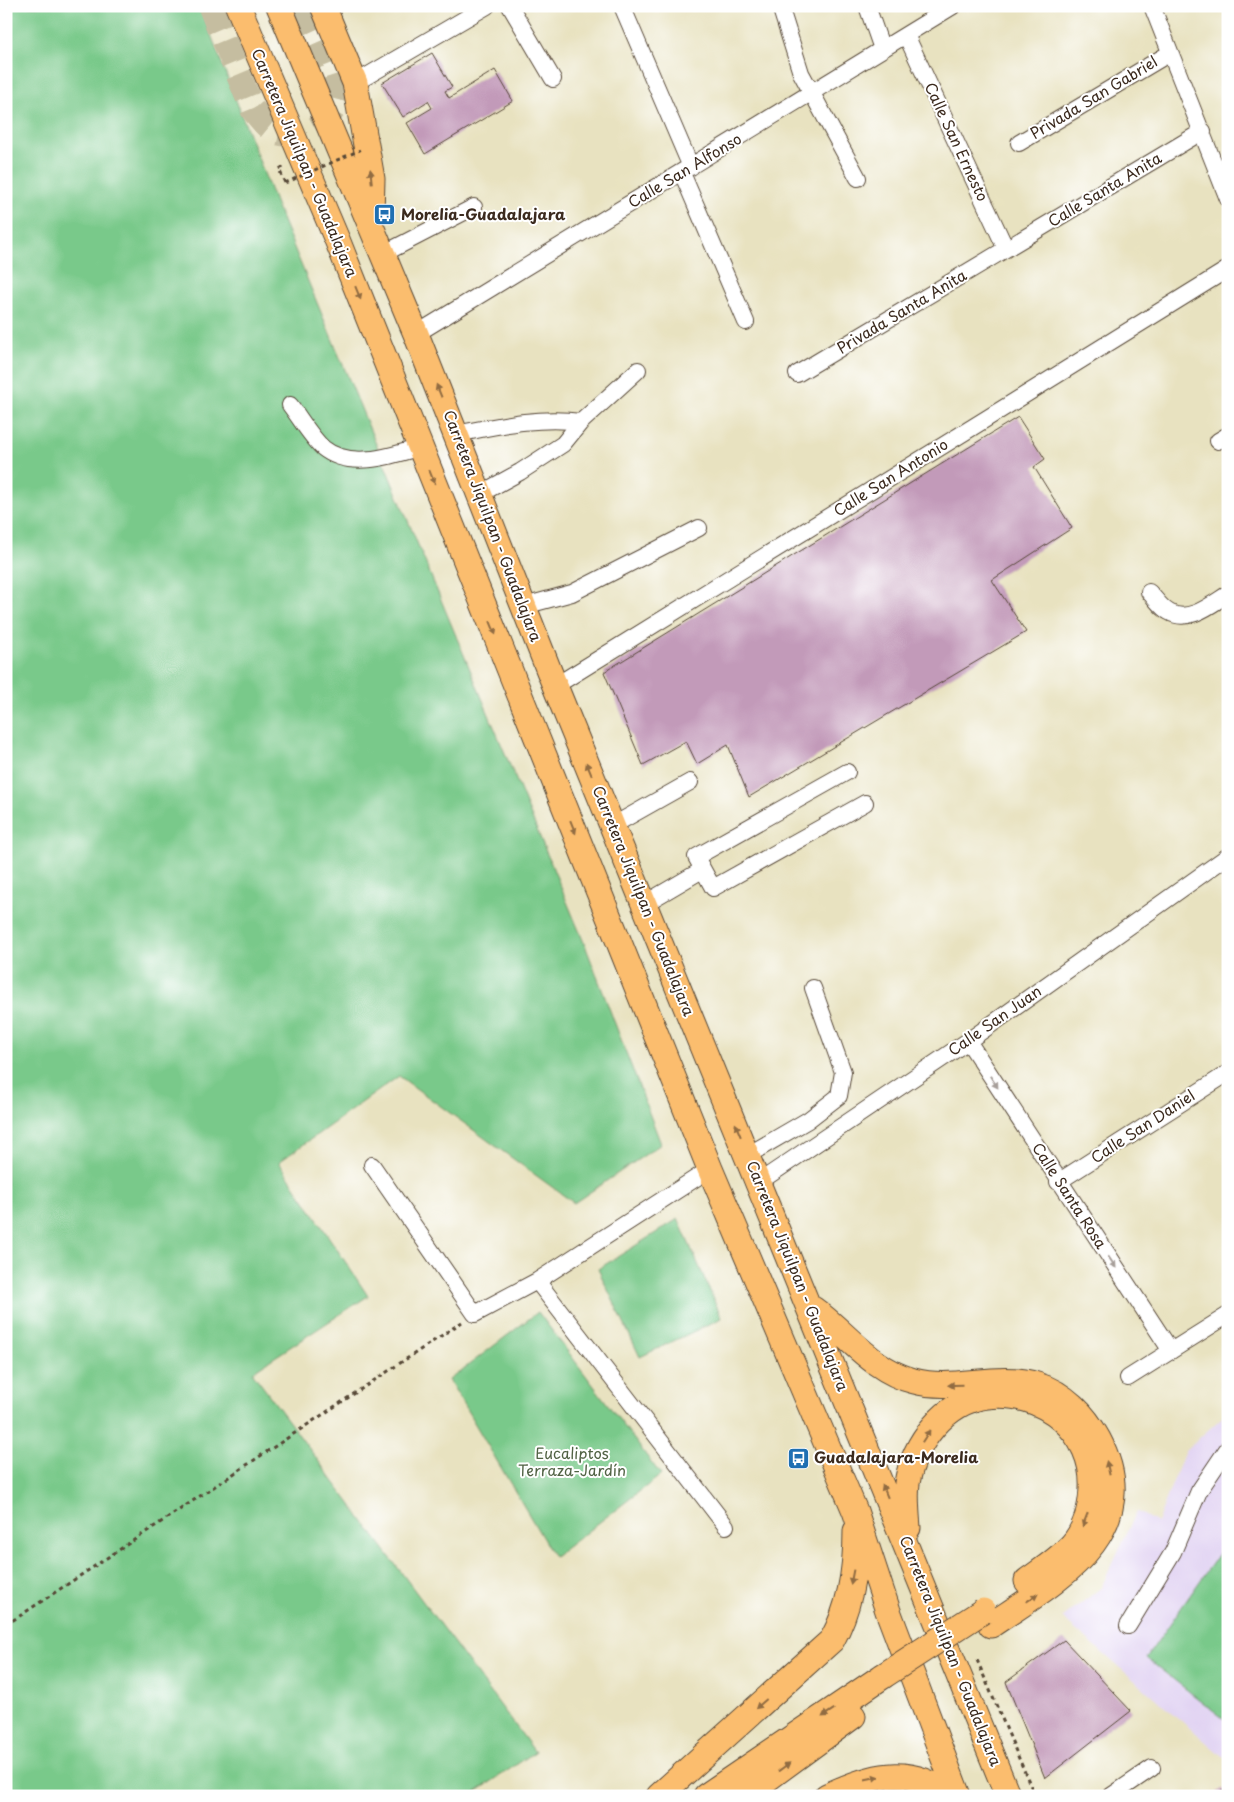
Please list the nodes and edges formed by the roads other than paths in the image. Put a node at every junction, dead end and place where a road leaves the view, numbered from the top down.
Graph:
1 (238, 6) edge
2 (279, 6) edge
3 (323, 6) edge
4 (487, 6) edge
5 (510, 6) edge
6 (622, 6) edge
7 (780, 6) edge
8 (867, 6) edge
9 (953, 6) edge
10 (1152, 6) edge
11 (906, 35) junction
12 (882, 50) junction
13 (1170, 53) junction
14 (553, 79) dead end
15 (355, 83) junction
16 (812, 94) junction
17 (1203, 131) junction
18 (1019, 143) dead end
19 (686, 170) junction
20 (1223, 172) edge
21 (858, 178) dead end
22 (1228, 199) edge
23 (474, 208) dead end
24 (371, 225) junction
25 (1006, 249) junction
26 (383, 254) junction
27 (1228, 269) edge
28 (746, 322) dead end
29 (416, 334) junction
30 (638, 370) dead end
31 (797, 374) dead end
32 (290, 405) dead end
33 (580, 422) junction
34 (456, 434) junction
35 (420, 447) junction
36 (480, 494) junction
37 (699, 528) dead end
38 (1148, 592) dead end
39 (1228, 594) edge
40 (524, 606) junction
41 (555, 686) junction
42 (847, 772) dead end
43 (690, 782) dead end
44 (865, 803) dead end
45 (612, 826) junction
46 (1228, 856) edge
47 (702, 870) junction
48 (644, 904) junction
49 (813, 988) dead end
50 (968, 1041) junction
51 (1228, 1073) edge
52 (748, 1155) junction
53 (372, 1165) dead end
54 (710, 1169) junction
55 (759, 1182) junction
56 (1058, 1182) junction
57 (536, 1281) junction
58 (810, 1307) junction
59 (1228, 1315) edge
60 (1171, 1351) junction
61 (1128, 1378) dead end
62 (1228, 1436) edge
63 (1228, 1444) edge
64 (1228, 1448) edge
65 (855, 1511) junction
66 (726, 1526) dead end
67 (910, 1551) junction
68 (987, 1618) junction
69 (1128, 1626) dead end
70 (887, 1682) junction
71 (1152, 1768) dead end
72 (659, 1796) edge
73 (706, 1796) edge
74 (744, 1796) edge
75 (827, 1796) edge
76 (950, 1796) edge
77 (958, 1796) edge
78 (1008, 1796) edge
79 (1111, 1796) edge

1 -> 35 highway, Carretera Jiquilpan - Guadalajara
2 - 24 highway, Carretera Jiquilpan - Guadalajara
3 - 15 highway
4 - 15 street
5 - 14 street
6 - 19 street
7 - 16 street
8 - 12 street
9 - 11 street, Calle San Alfonso
10 - 13 street
11 - 12 street, Calle San Alfonso
11 - 25 street, Calle San Ernesto
12 - 16 street, Calle San Alfonso
13 - 17 street
13 - 18 street, Privada San Gabriel
24 -> 15 highway
16 - 19 street, Calle San Alfonso
16 - 21 street
17 - 20 street
17 - 25 street, Calle Santa Anita
19 - 28 street
19 - 29 street, Calle San Alfonso
20 - 22 street
23 - 26 street
24 - 26 highway, Carretera Jiquilpan - Guadalajara
25 - 31 street, Privada Santa Anita
26 - 29 highway, Carretera Jiquilpan - Guadalajara
27 - 41 street, Calle San Antonio
34 -> 29 highway, Carretera Jiquilpan - Guadalajara
30 - 33 street
32 - 35 street
33 - 34 street
33 - 36 street
34 - 36 highway, Carretera Jiquilpan - Guadalajara
35 -> 54 highway, Carretera Jiquilpan - Guadalajara
36 - 40 highway, Carretera Jiquilpan - Guadalajara
37 - 40 street
38 - 39 street
40 - 41 highway, Carretera Jiquilpan - Guadalajara
45 -> 41 highway, Carretera Jiquilpan - Guadalajara
42 - 47 street
43 - 45 street
44 - 47 street
45 - 48 highway, Carretera Jiquilpan - Guadalajara
46 - 50 street, Calle San Juan
47 - 48 street
52 -> 48 highway, Carretera Jiquilpan - Guadalajara
49 - 52 street
50 - 55 street, Calle San Juan
50 -> 56 street, Calle Santa Rosa
51 - 56 street, Calle San Daniel
52 - 55 highway, Carretera Jiquilpan - Guadalajara
53 - 57 street
54 - 57 street
54 - 65 highway, Carretera Jiquilpan - Guadalajara
55 - 58 highway, Carretera Jiquilpan - Guadalajara
56 -> 60 street, Calle Santa Rosa
57 - 66 street
67 -> 58 highway, Carretera Jiquilpan - Guadalajara
68 -> 58 highway
59 - 60 street
60 - 61 street
62 - 63 street
64 - 69 street
65 -> 72 highway
65 - 77 highway, Carretera Jiquilpan - Guadalajara
67 -> 68 highway
67 - 78 highway, Carretera Jiquilpan - Guadalajara
68 - 70 highway, bridge
70 -> 73 highway
74 -> 70 highway
71 - 79 street
75 -> 76 highway

